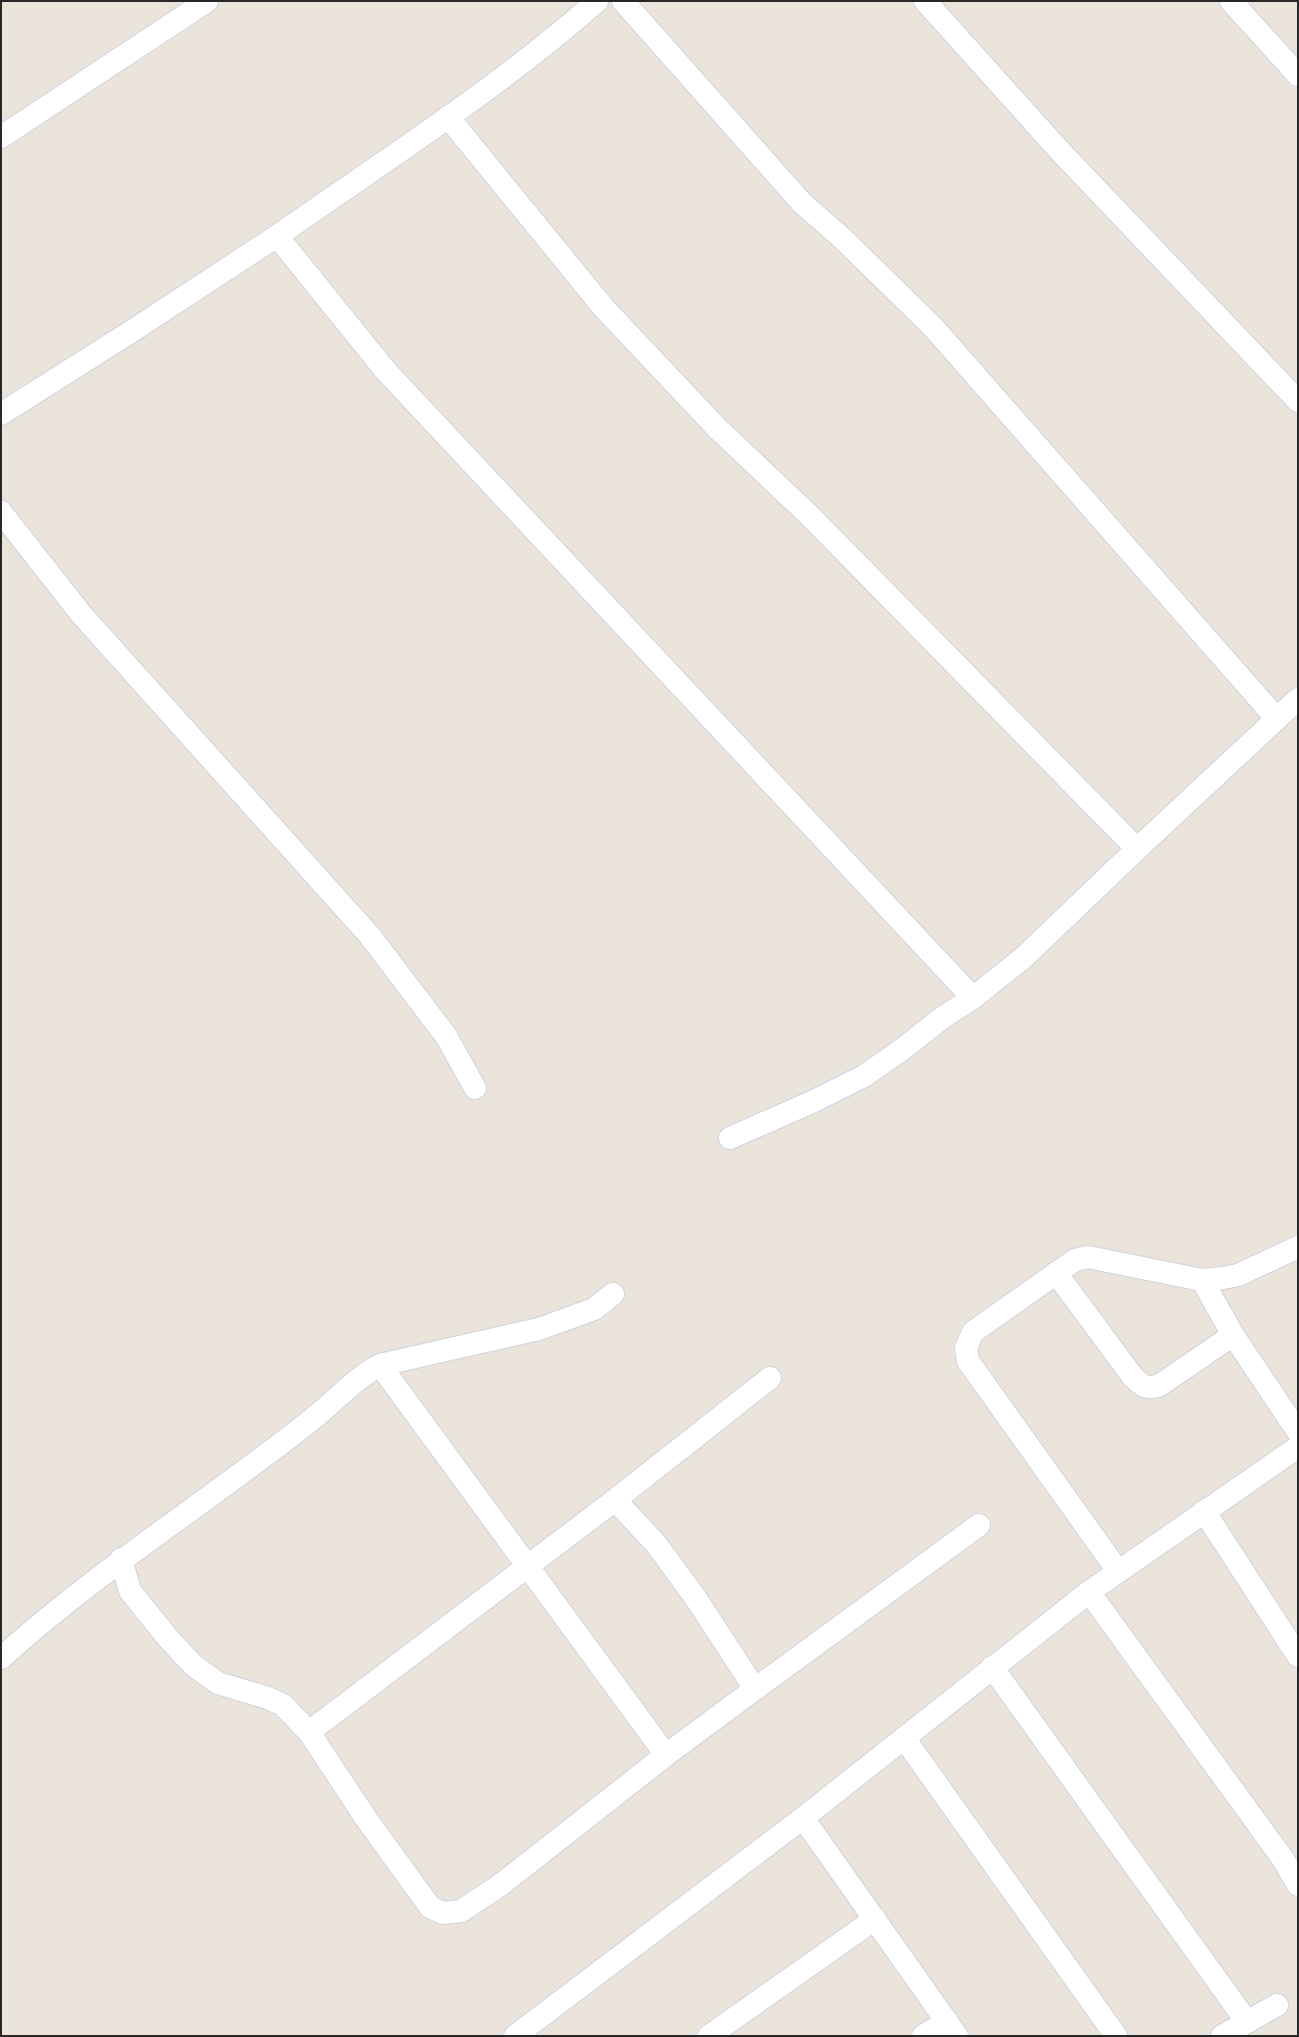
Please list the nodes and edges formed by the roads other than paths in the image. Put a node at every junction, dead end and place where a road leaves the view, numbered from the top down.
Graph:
1 (207, 1) edge
2 (597, 1) edge
3 (623, 1) edge
4 (925, 1) edge
5 (1231, 1) edge
6 (1298, 75) edge
7 (448, 117) junction
8 (1, 137) edge
9 (277, 236) junction
10 (1298, 401) edge
11 (1, 414) edge
12 (1, 512) edge
13 (1298, 699) edge
14 (1276, 719) junction
15 (1136, 849) junction
16 (973, 998) junction
17 (475, 1088) dead end
18 (730, 1138) dead end
19 (1298, 1247) edge
20 (1056, 1273) junction
21 (1202, 1280) junction
22 (613, 1294) dead end
23 (1233, 1335) junction
24 (380, 1365) junction
25 (770, 1378) dead end
26 (1298, 1432) edge
27 (1298, 1446) edge
28 (615, 1500) junction
29 (1204, 1511) junction
30 (979, 1525) dead end
31 (121, 1559) junction
32 (527, 1566) junction
33 (1118, 1571) junction
34 (1089, 1592) junction
35 (1298, 1656) edge
36 (1, 1658) edge
37 (992, 1667) junction
38 (755, 1689) junction
39 (308, 1732) junction
40 (904, 1738) junction
41 (666, 1755) junction
42 (803, 1818) junction
43 (1290, 1855) edge
44 (1298, 1885) edge
45 (875, 1919) junction
46 (1277, 2005) dead end
47 (1246, 2022) junction
48 (952, 2028) edge
49 (515, 2036) edge
50 (709, 2036) edge
51 (923, 2036) edge
52 (1116, 2036) edge
53 (1222, 2036) edge

1 - 8 street
2 - 7 street
3 - 14 street
4 - 10 street
5 - 6 street
7 - 9 street
7 - 15 street
9 - 11 street
9 - 16 street
12 - 17 street
13 - 14 street
14 - 15 street
15 - 16 street
16 - 18 street
19 - 21 street
20 - 21 street
20 - 23 street
20 - 33 street
21 - 23 street
22 - 24 street
23 - 26 street
24 - 31 street
24 - 32 street
25 - 28 street
27 - 29 street
28 - 32 street
28 - 38 street
29 - 33 street
29 - 35 street
30 - 38 street
31 - 36 street
31 - 39 street
32 - 39 street
32 - 41 street
33 - 34 street
34 - 37 street
34 - 43 street
37 - 40 street
37 - 47 street
38 - 41 street
39 - 41 street
40 - 42 street
40 - 52 street
42 - 45 street
42 - 49 street
43 - 44 street
45 - 48 street
45 - 50 street
46 - 47 street
47 - 53 street
48 - 51 street

